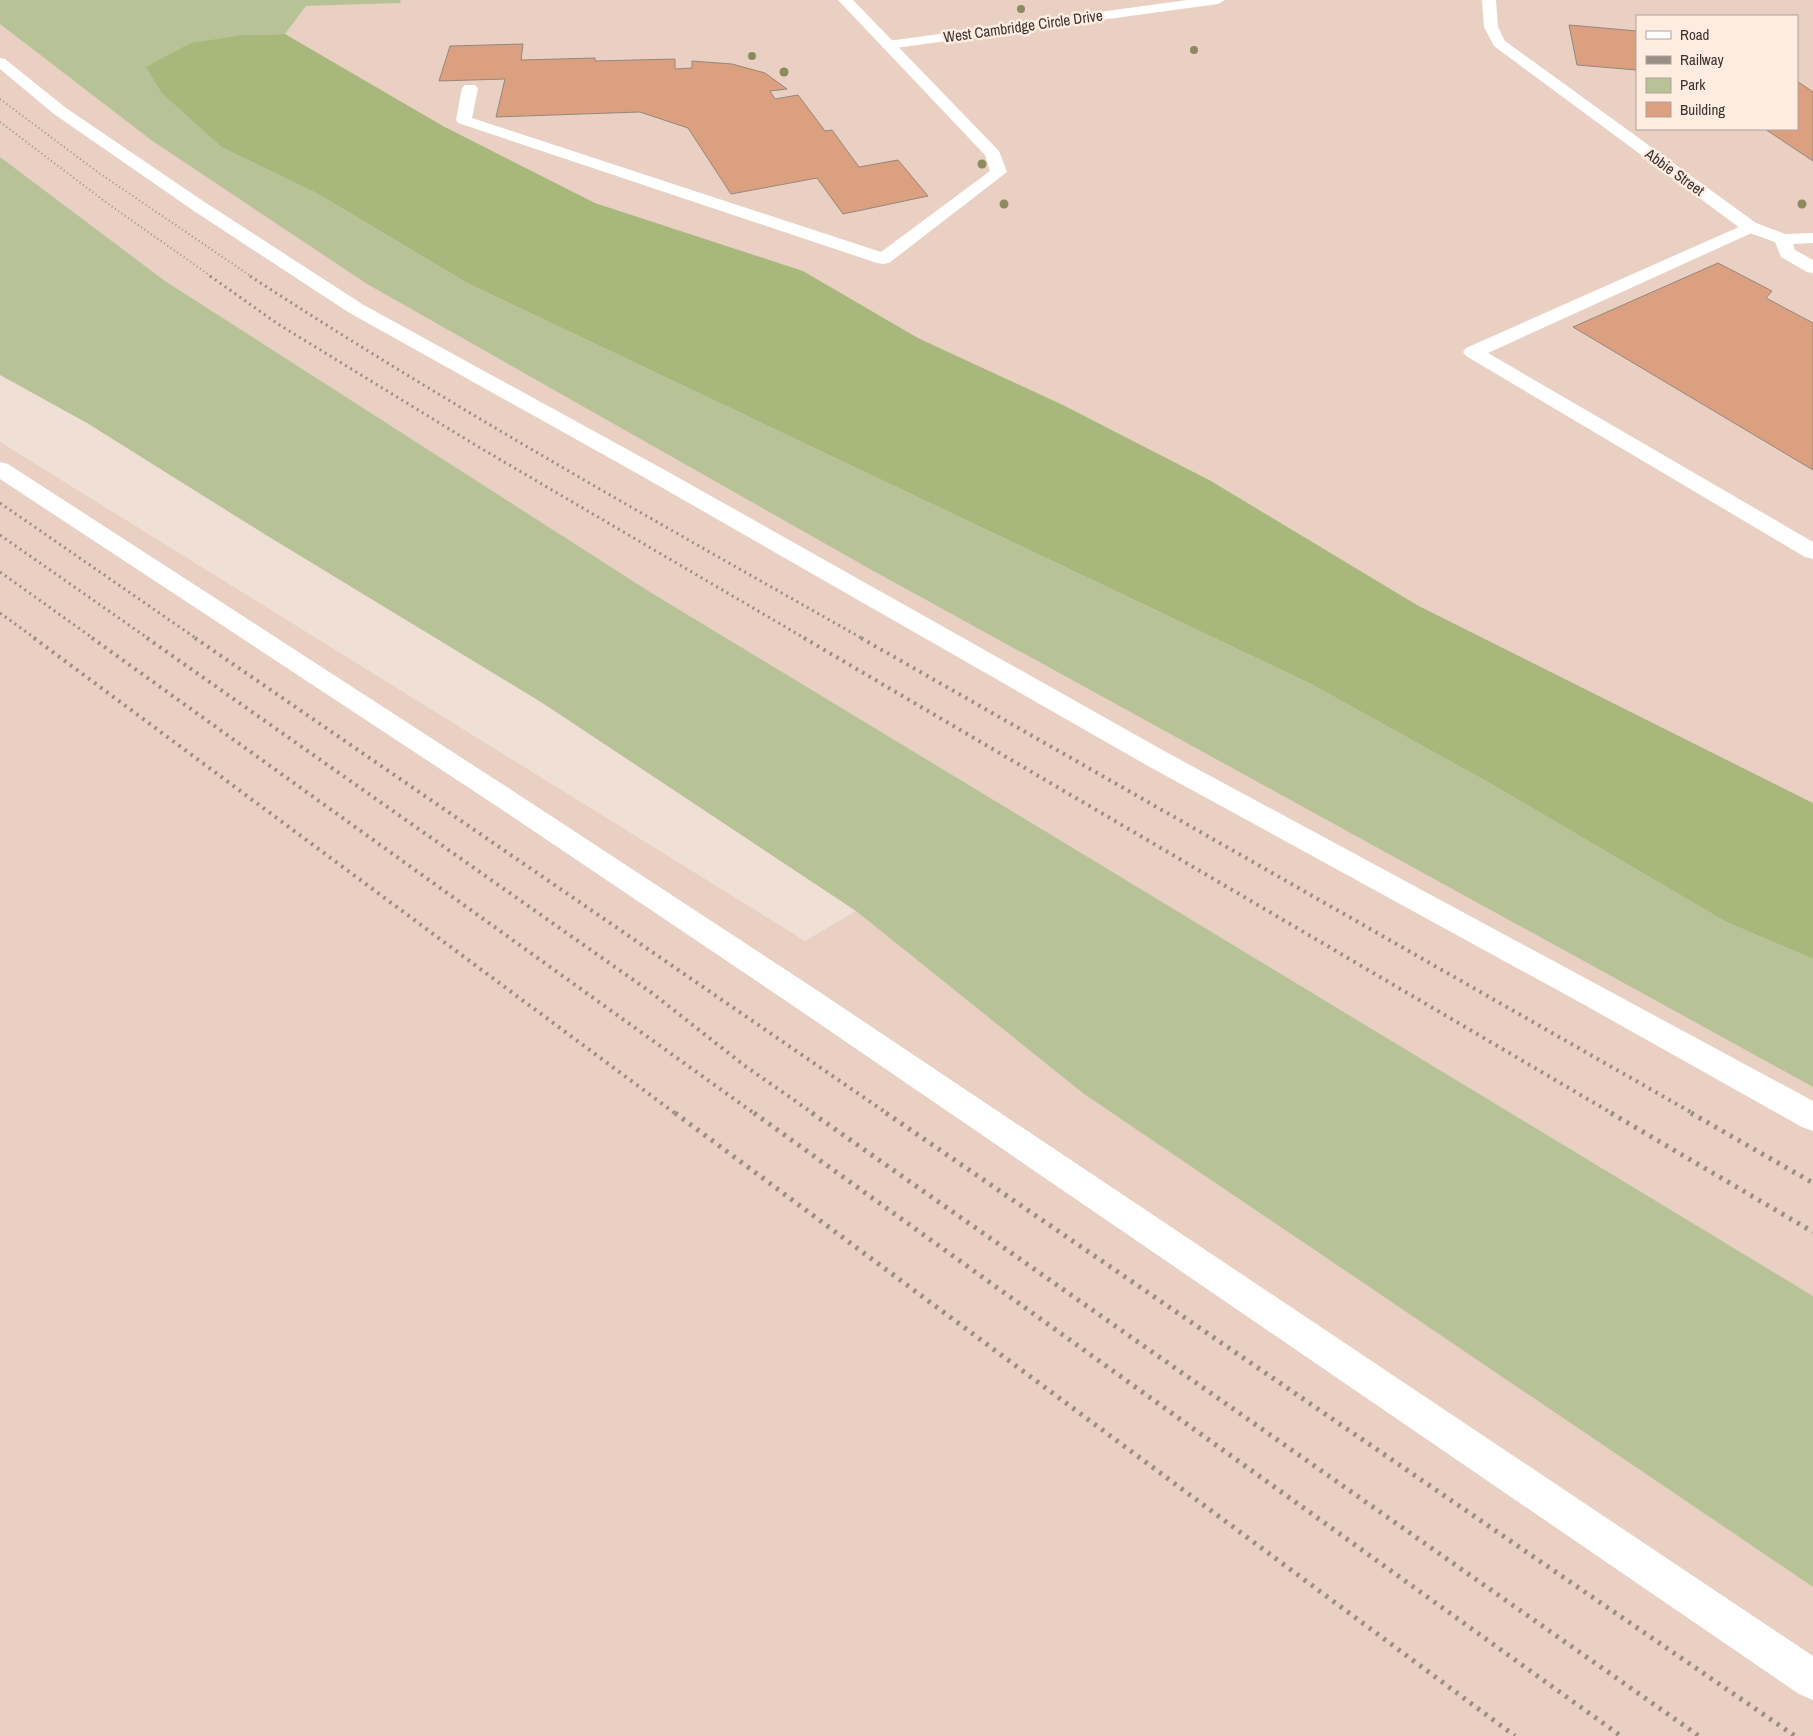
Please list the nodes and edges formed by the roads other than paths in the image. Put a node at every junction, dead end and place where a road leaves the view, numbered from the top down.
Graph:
1 (845, 0) edge
2 (1218, 0) edge
3 (1490, 0) edge
4 (888, 45) junction
5 (0, 62) edge
6 (470, 88) dead end
7 (1750, 227) junction
8 (1813, 238) edge
9 (1783, 239) junction
10 (1813, 268) edge
11 (0, 469) edge
12 (1813, 552) edge
13 (1813, 1117) edge
14 (1813, 1680) edge

1 - 4 street
2 - 4 street, West Cambridge Circle Drive
3 - 7 street, Abbie Street
4 - 6 street
5 - 13 street
7 - 9 street, Abbie Street
7 - 12 street
8 - 9 street
9 - 10 street
11 - 14 street

